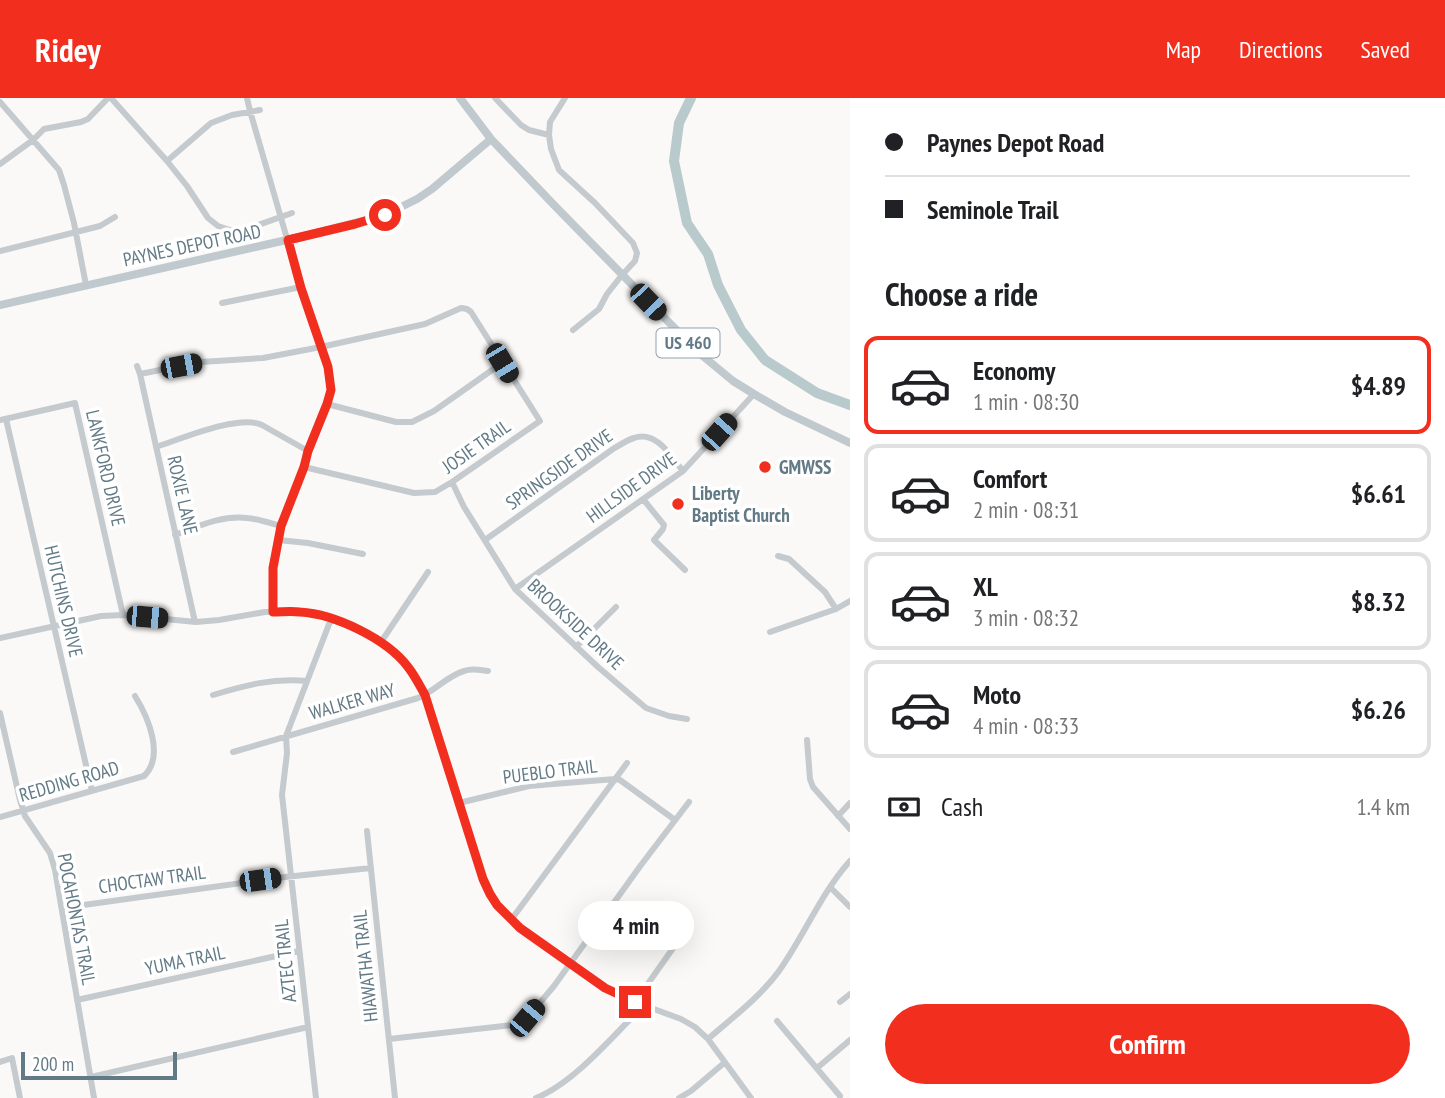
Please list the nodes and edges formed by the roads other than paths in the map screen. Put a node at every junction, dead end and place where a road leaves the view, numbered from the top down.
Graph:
1 (110, 98) edge
2 (247, 98) edge
3 (460, 98) edge
4 (495, 98) edge
5 (565, 98) edge
6 (0, 102) edge
7 (260, 110) dead end
8 (250, 111) junction
9 (549, 135) junction
10 (491, 139) junction
11 (33, 140) junction
12 (167, 160) junction
13 (0, 164) edge
14 (292, 213) dead end
15 (115, 217) dead end
16 (281, 217) junction
17 (76, 232) junction
18 (288, 240) junction
19 (0, 251) edge
20 (622, 275) junction
21 (86, 285) junction
22 (301, 288) junction
23 (222, 303) dead end
24 (0, 305) edge
25 (573, 330) dead end
26 (321, 347) junction
27 (502, 363) junction
28 (137, 366) dead end
29 (140, 374) junction
30 (754, 394) junction
31 (327, 404) junction
32 (3, 419) edge
33 (850, 443) edge
34 (156, 447) junction
35 (308, 451) junction
36 (304, 467) junction
37 (683, 471) junction
38 (452, 482) junction
39 (643, 499) junction
40 (281, 526) junction
41 (176, 535) junction
42 (278, 540) junction
43 (485, 541) junction
44 (363, 554) dead end
45 (778, 556) dead end
46 (685, 570) dead end
47 (428, 572) dead end
48 (514, 589) junction
49 (850, 601) edge
50 (616, 607) dead end
51 (836, 609) junction
52 (273, 612) junction
53 (123, 615) junction
54 (331, 619) junction
55 (195, 622) junction
56 (54, 626) junction
57 (770, 632) dead end
58 (0, 638) edge
59 (381, 642) junction
60 (576, 647) junction
61 (488, 671) dead end
62 (307, 681) junction
63 (213, 695) dead end
64 (425, 695) junction
65 (135, 696) dead end
66 (0, 713) edge
67 (687, 719) dead end
68 (286, 736) junction
69 (807, 740) dead end
70 (233, 752) dead end
71 (627, 763) dead end
72 (615, 779) junction
73 (92, 791) junction
74 (689, 802) dead end
75 (459, 803) junction
76 (850, 803) edge
77 (23, 811) junction
78 (838, 816) junction
79 (0, 817) edge
80 (675, 820) junction
81 (850, 829) edge
82 (367, 831) dead end
83 (850, 861) edge
84 (371, 868) junction
85 (291, 876) junction
86 (830, 887) junction
87 (850, 907) edge
88 (62, 908) junction
89 (511, 920) junction
90 (688, 927) dead end
91 (299, 951) junction
92 (570, 963) junction
93 (850, 994) edge
94 (77, 1000) junction
95 (635, 1002) junction
96 (840, 1002) dead end
97 (643, 1006) junction
98 (777, 1021) dead end
99 (308, 1027) junction
100 (388, 1038) junction
101 (708, 1039) junction
102 (850, 1040) edge
103 (0, 1062) edge
104 (724, 1063) junction
105 (817, 1068) junction
106 (91, 1077) junction
107 (841, 1096) dead end
108 (20, 1098) edge
109 (94, 1098) edge
110 (316, 1098) edge
111 (395, 1098) edge
112 (536, 1098) edge
113 (679, 1098) edge
114 (751, 1098) edge

1 - 11 street
1 - 12 street
2 - 8 street
3 - 10 main road, US 460
4 - 9 street
5 - 9 street
6 - 11 street
7 - 8 street
8 - 12 street
8 - 16 street
9 - 20 street
10 - 18 main road, PAYNES DEPOT ROAD
10 - 20 main road, US 460
11 - 13 street
11 - 17 street
12 - 16 street
14 - 16 street
15 - 17 street
16 - 18 street
17 - 19 street
17 - 21 street
18 - 21 main road, PAYNES DEPOT ROAD
18 - 22 street
20 - 25 street
20 - 30 main road, US 460
21 - 24 main road, PAYNES DEPOT ROAD
22 - 23 street
22 - 26 street
26 - 27 street
26 - 29 street
26 - 31 street
27 - 31 street
27 - 38 street, JOSIE TRAIL
28 - 29 street, ROXIE LANE
29 - 34 street, ROXIE LANE
30 - 33 main road, US 460
30 - 37 street, HILLSIDE DRIVE
31 - 35 street
32 - 53 street, LANKFORD DRIVE
32 - 56 street, HUTCHINS DRIVE
34 - 35 street
34 - 41 street, ROXIE LANE
35 - 36 street
36 - 38 street, JOSIE TRAIL
36 - 40 street
37 - 39 street, HILLSIDE DRIVE
37 - 43 street, SPRINGSIDE DRIVE
38 - 43 street, BROOKSIDE DRIVE
39 - 46 street
39 - 48 street, HILLSIDE DRIVE
40 - 41 street
40 - 42 street
41 - 55 street, ROXIE LANE
42 - 44 street
42 - 52 street
43 - 48 street, BROOKSIDE DRIVE
45 - 51 street
47 - 59 street
48 - 60 street, BROOKSIDE DRIVE
49 - 51 street
50 - 60 street
51 - 57 street
52 - 54 street
52 - 55 street
53 - 55 street
53 - 56 street
54 - 59 street
54 - 62 street, AZTEC TRAIL
56 - 58 street
56 - 73 street, HUTCHINS DRIVE
59 - 64 street
60 - 67 street, BROOKSIDE DRIVE
61 - 64 street, WALKER WAY
62 - 63 street
62 - 68 street, AZTEC TRAIL
64 - 68 street, WALKER WAY
64 - 75 street
65 - 73 street, REDDING ROAD
66 - 77 street, POCAHONTAS TRAIL
68 - 70 street, WALKER WAY
68 - 85 street, AZTEC TRAIL
69 - 78 street
71 - 72 street
72 - 75 street, PUEBLO TRAIL
72 - 80 street, PUEBLO TRAIL
72 - 89 street
73 - 77 street, REDDING ROAD
74 - 80 street
75 - 89 street
76 - 78 street
77 - 79 street, REDDING ROAD
77 - 88 street, POCAHONTAS TRAIL
78 - 81 street
80 - 92 street
82 - 84 street, HIAWATHA TRAIL
83 - 86 street
84 - 85 street, CHOCTAW TRAIL
84 - 100 street, HIAWATHA TRAIL
85 - 88 street, CHOCTAW TRAIL
85 - 91 street, AZTEC TRAIL
86 - 87 street
86 - 101 street
88 - 94 street, POCAHONTAS TRAIL
89 - 92 street
90 - 95 street
91 - 94 street, YUMA TRAIL
91 - 99 street, AZTEC TRAIL
92 - 95 street
92 - 100 street
93 - 96 street
94 - 106 street, POCAHONTAS TRAIL
95 - 97 street
97 - 101 street
97 - 112 street
98 - 105 street
99 - 106 street
99 - 110 street, AZTEC TRAIL
100 - 111 street, HIAWATHA TRAIL
101 - 104 street
102 - 105 street
103 - 108 street
104 - 113 street
104 - 114 street
105 - 107 street
106 - 109 street, POCAHONTAS TRAIL

